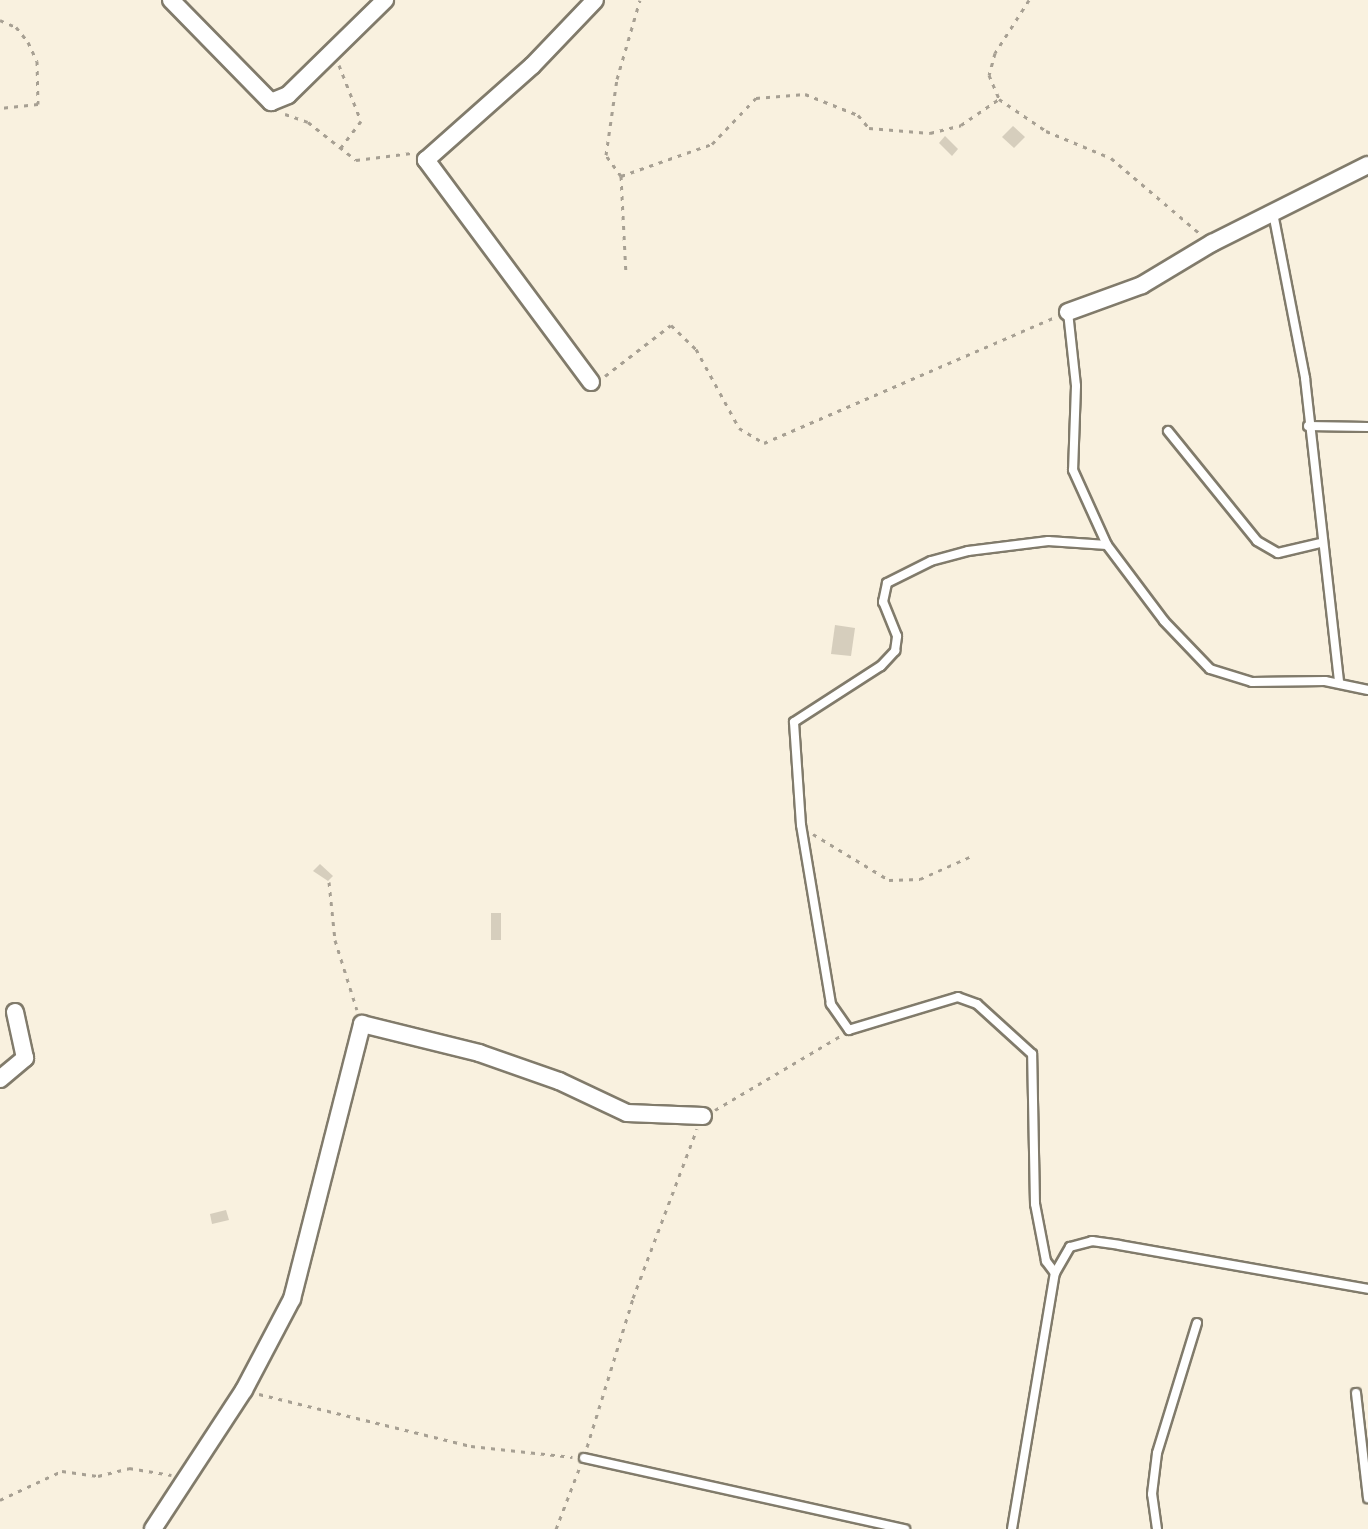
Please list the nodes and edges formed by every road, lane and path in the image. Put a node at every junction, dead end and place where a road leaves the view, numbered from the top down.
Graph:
1 (171, 0) edge
2 (385, 0) edge
3 (595, 0) edge
4 (640, 0) edge
5 (1029, 0) edge
6 (0, 20) edge
7 (334, 50) junction
8 (999, 99) junction
9 (271, 102) junction
10 (0, 108) edge
11 (339, 151) junction
12 (426, 160) junction
13 (1368, 165) edge
14 (621, 176) junction
15 (1273, 212) junction
16 (1212, 243) junction
17 (626, 275) dead end
18 (1068, 312) junction
19 (591, 382) joint
20 (1308, 426) junction
21 (1368, 427) edge
22 (1168, 431) dead end
23 (1320, 543) junction
24 (1107, 545) junction
25 (1339, 683) junction
26 (1368, 690) edge
27 (801, 825) junction
28 (974, 855) dead end
29 (329, 882) dead end
30 (15, 1012) dead end
31 (362, 1024) junction
32 (849, 1030) junction
33 (0, 1079) edge
34 (703, 1116) junction
35 (1055, 1273) junction
36 (1368, 1289) edge
37 (1197, 1323) dead end
38 (244, 1390) junction
39 (1356, 1393) dead end
40 (1365, 1449) edge
41 (584, 1458) junction
42 (182, 1479) junction
43 (1368, 1498) edge
44 (0, 1500) edge
45 (153, 1529) edge
46 (556, 1529) edge
47 (905, 1529) edge
48 (1012, 1529) edge
49 (1157, 1529) edge

1 - 9 street
2 - 7 street
3 - 12 street
4 - 14 path
5 - 8 path
6 - 10 path
7 - 9 street
7 - 11 path
8 - 14 path
8 - 16 path
9 - 11 path
11 - 12 path
12 - 19 street
13 - 15 street
14 - 17 path
15 - 16 street
15 - 20 lane
16 - 18 street
18 - 19 path
18 - 24 lane
20 - 21 lane
20 - 23 lane
22 - 23 lane
23 - 25 lane
24 - 25 lane
24 - 27 lane
25 - 26 lane
27 - 28 path
27 - 32 lane
29 - 31 path
30 - 33 street
31 - 34 street
31 - 38 street
32 - 34 path
32 - 35 lane
34 - 41 path
35 - 36 lane
35 - 48 lane
37 - 49 lane
38 - 41 path
38 - 42 street
39 - 40 lane
40 - 43 lane
41 - 46 path
41 - 47 lane
42 - 44 path
42 - 45 street

